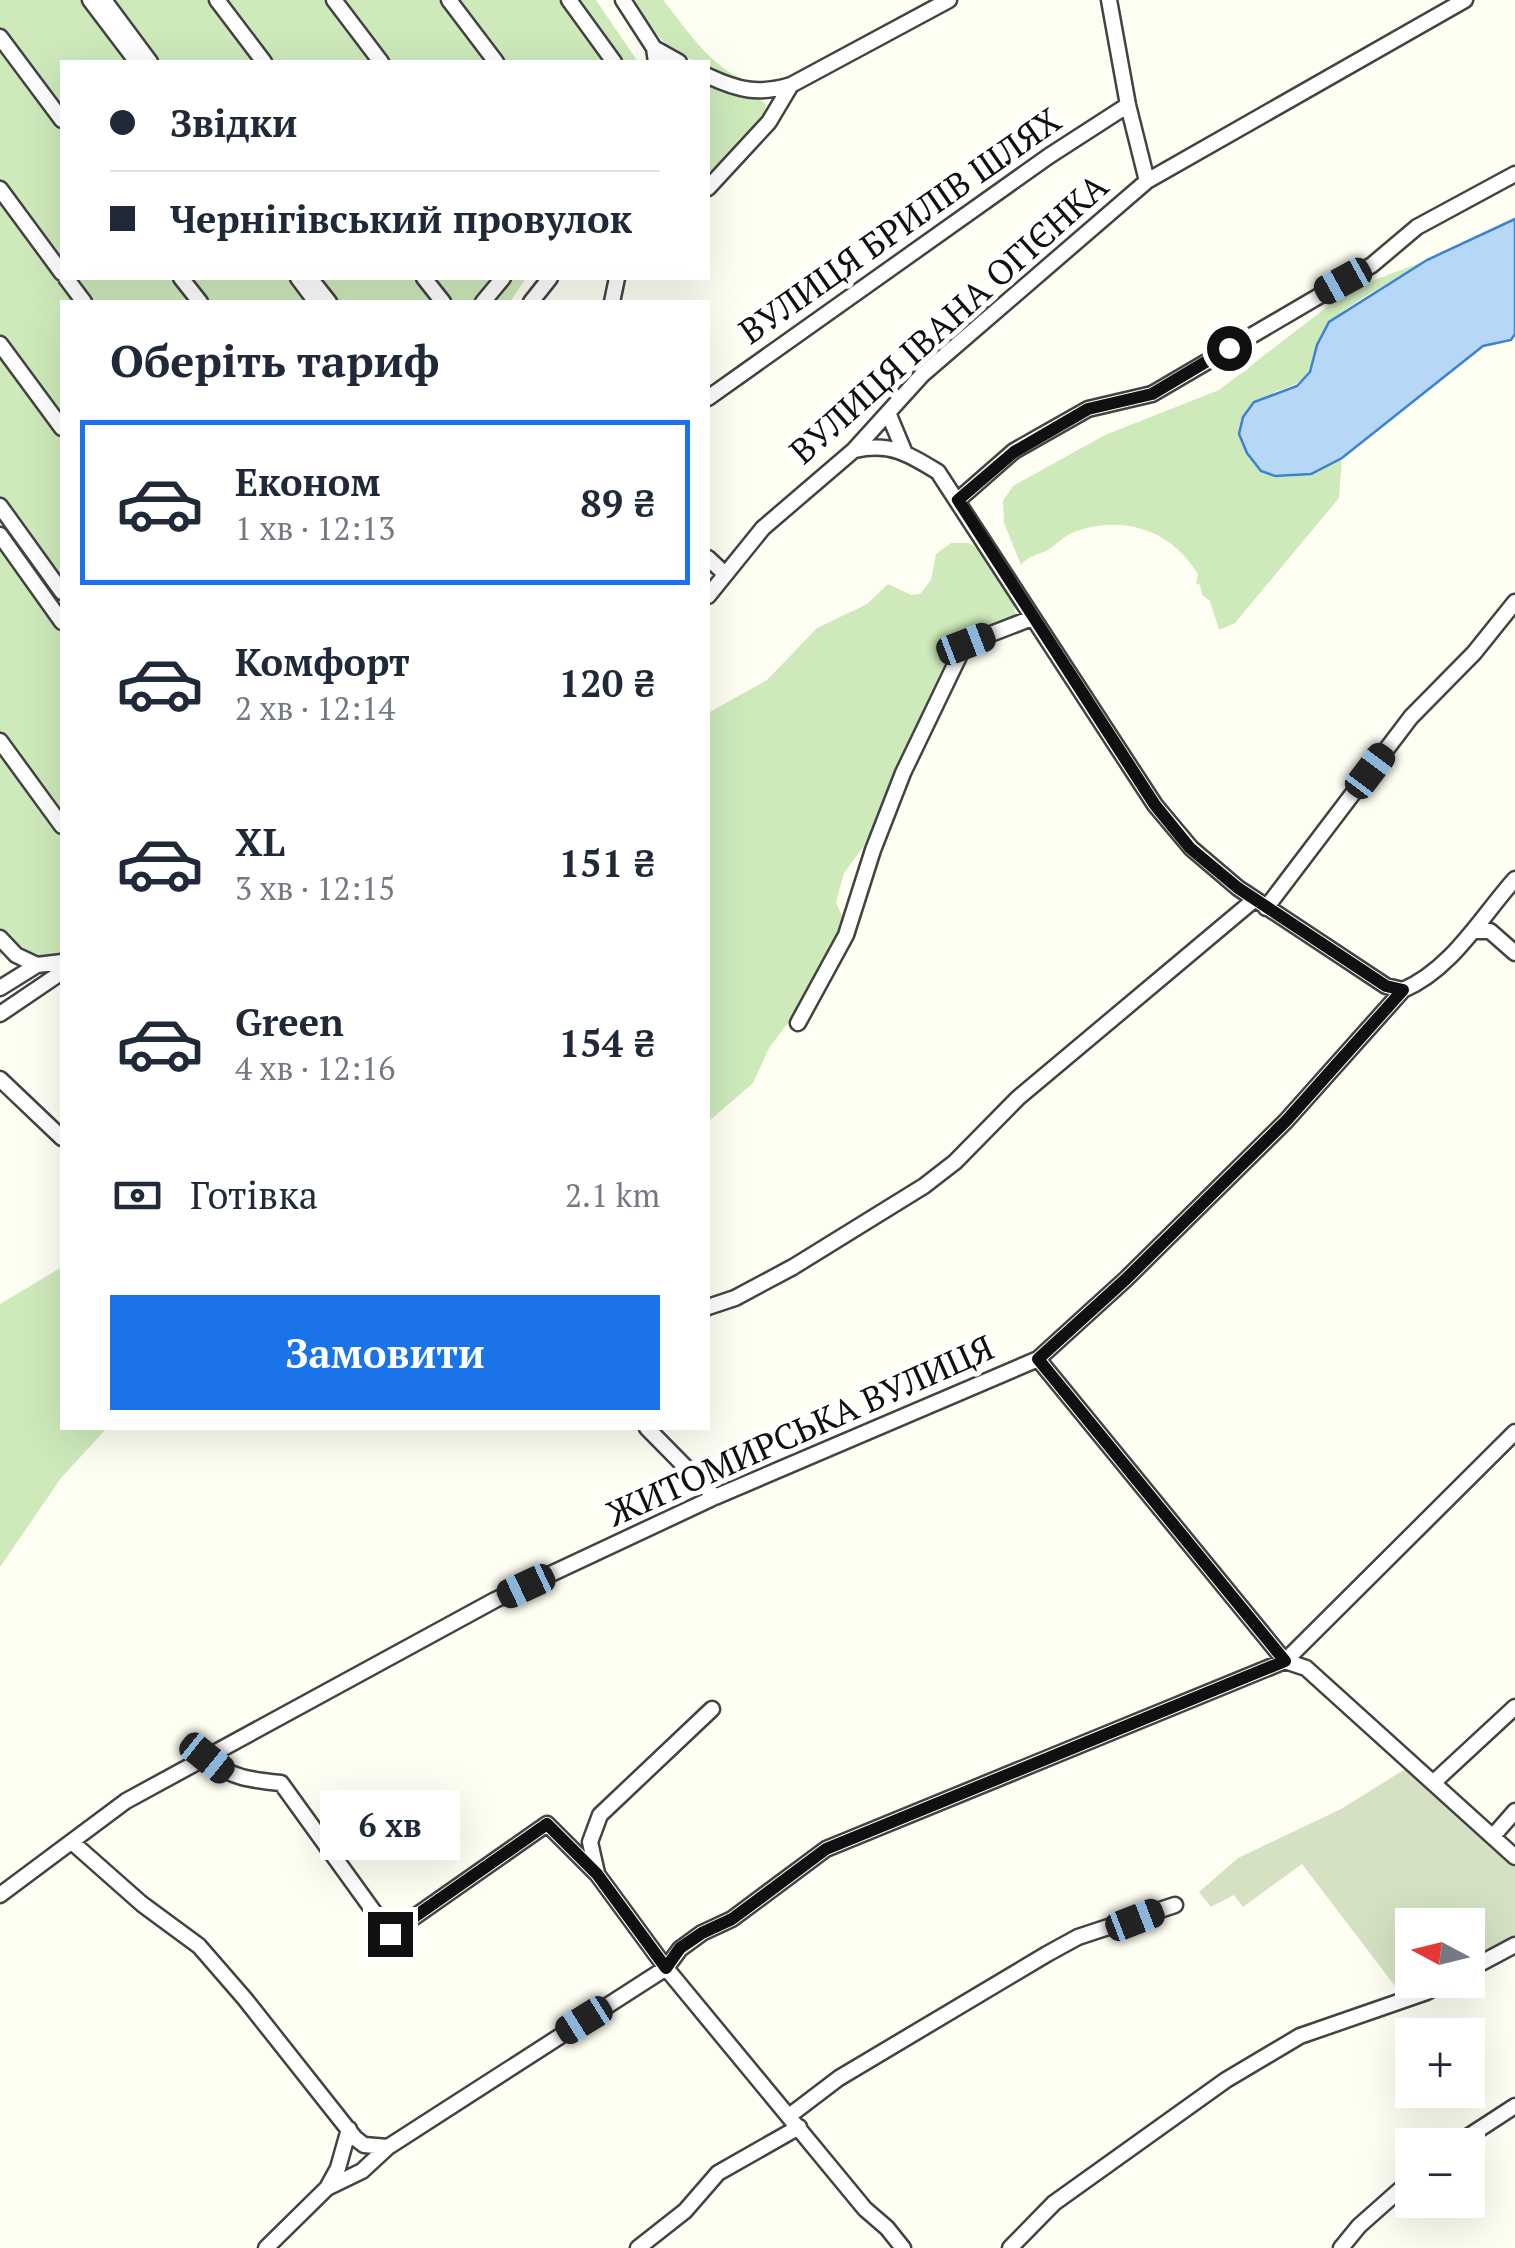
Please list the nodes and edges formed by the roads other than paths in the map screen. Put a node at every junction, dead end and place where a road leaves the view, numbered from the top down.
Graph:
1 (90, 0) edge
2 (104, 0) edge
3 (217, 0) edge
4 (334, 0) edge
5 (449, 0) edge
6 (569, 0) edge
7 (623, 0) edge
8 (949, 0) edge
9 (1109, 0) edge
10 (1465, 0) edge
11 (0, 37) edge
12 (655, 55) edge
13 (135, 60) edge
14 (149, 60) edge
15 (262, 60) edge
16 (379, 60) edge
17 (494, 60) edge
18 (613, 60) edge
19 (710, 77) edge
20 (790, 86) junction
21 (1128, 105) junction
22 (60, 117) edge
23 (1515, 174) edge
24 (1147, 181) junction
25 (710, 186) edge
26 (0, 189) edge
27 (60, 270) edge
28 (183, 280) edge
29 (312, 280) edge
30 (426, 280) edge
31 (501, 280) edge
32 (548, 280) edge
33 (198, 300) edge
34 (327, 300) edge
35 (441, 300) edge
36 (485, 300) edge
37 (533, 300) edge
38 (0, 344) edge
39 (710, 397) edge
40 (890, 415) junction
41 (60, 425) edge
42 (854, 450) junction
43 (904, 451) junction
44 (958, 500) junction
45 (0, 506) edge
46 (0, 534) edge
47 (710, 560) edge
48 (725, 574) junction
49 (60, 589) edge
50 (710, 593) edge
51 (1515, 602) edge
52 (1032, 618) junction
53 (60, 619) edge
54 (0, 741) edge
55 (60, 823) edge
56 (1515, 879) edge
57 (1260, 904) junction
58 (1476, 931) junction
59 (0, 938) edge
60 (1515, 953) edge
61 (60, 962) edge
62 (37, 965) junction
63 (60, 973) edge
64 (0, 988) edge
65 (1403, 990) junction
66 (0, 1014) edge
67 (798, 1023) dead end
68 (0, 1080) edge
69 (60, 1138) edge
70 (710, 1306) edge
71 (1038, 1359) junction
72 (649, 1430) edge
73 (1515, 1432) edge
74 (715, 1497) junction
75 (1285, 1661) junction
76 (1515, 1707) edge
77 (712, 1709) dead end
78 (207, 1758) junction
79 (1434, 1782) junction
80 (1515, 1812) edge
81 (1494, 1834) junction
82 (590, 1842) junction
83 (72, 1844) junction
84 (570, 1847) junction
85 (1515, 1857) edge
86 (597, 1874) junction
87 (0, 1896) edge
88 (1175, 1905) dead end
89 (1515, 1944) edge
90 (1485, 1961) edge
91 (666, 1968) junction
92 (1410, 1998) edge
93 (1515, 2106) edge
94 (794, 2122) junction
95 (1481, 2128) edge
96 (348, 2129) junction
97 (388, 2148) junction
98 (328, 2188) junction
99 (1395, 2195) edge
100 (266, 2248) edge
101 (638, 2248) edge
102 (903, 2248) edge
103 (1010, 2248) edge
104 (1341, 2248) edge

1 - 13 street
2 - 14 street
3 - 15 street
4 - 16 street
5 - 17 street
6 - 18 street
7 - 12 street
8 - 20 street
9 - 21 street
10 - 24 street, ВУЛИЦЯ ІВАНА ОГІЄНКА
11 - 22 street
19 - 20 street
20 - 25 street
21 - 24 street
21 - 39 street, ВУЛИЦЯ БРИЛІВ ШЛЯХ
23 - 44 street
24 - 40 street, ВУЛИЦЯ ІВАНА ОГІЄНКА
26 - 27 street
28 - 33 street
29 - 34 street
30 - 35 street
31 - 36 street
32 - 37 street
38 - 41 street
40 - 42 street, ВУЛИЦЯ ІВАНА ОГІЄНКА
40 - 43 street
42 - 43 street
42 - 48 street, ВУЛИЦЯ ІВАНА ОГІЄНКА
43 - 44 street
44 - 52 street
45 - 49 street
46 - 53 street
47 - 48 street
48 - 50 street, ВУЛИЦЯ ІВАНА ОГІЄНКА
51 - 57 street
52 - 57 street
52 - 67 street
54 - 55 street
56 - 58 street, ЖИТОМИРСЬКА ВУЛИЦЯ
57 - 65 street
57 - 70 street
58 - 60 street
58 - 65 street, ЖИТОМИРСЬКА ВУЛИЦЯ
59 - 62 street
61 - 62 street
62 - 64 street
63 - 66 street
65 - 71 street, ЖИТОМИРСЬКА ВУЛИЦЯ
68 - 69 street
71 - 74 street, ЖИТОМИРСЬКА ВУЛИЦЯ
71 - 75 street
72 - 74 street
73 - 75 street
74 - 78 street, ЖИТОМИРСЬКА ВУЛИЦЯ
75 - 79 street
75 - 91 street
76 - 79 street
77 - 82 street
78 - 83 street, ЖИТОМИРСЬКА ВУЛИЦЯ
78 - 84 street
79 - 81 street
80 - 81 street
81 - 85 street
82 - 84 street
82 - 86 street
83 - 87 street, ЖИТОМИРСЬКА ВУЛИЦЯ
83 - 96 street
84 - 86 street
86 - 91 street
88 - 94 street
89 - 90 street
91 - 94 street
91 - 97 street
92 - 103 street
93 - 95 street
94 - 101 street
94 - 102 street
96 - 97 street
96 - 98 street
97 - 98 street
98 - 100 street
99 - 104 street

